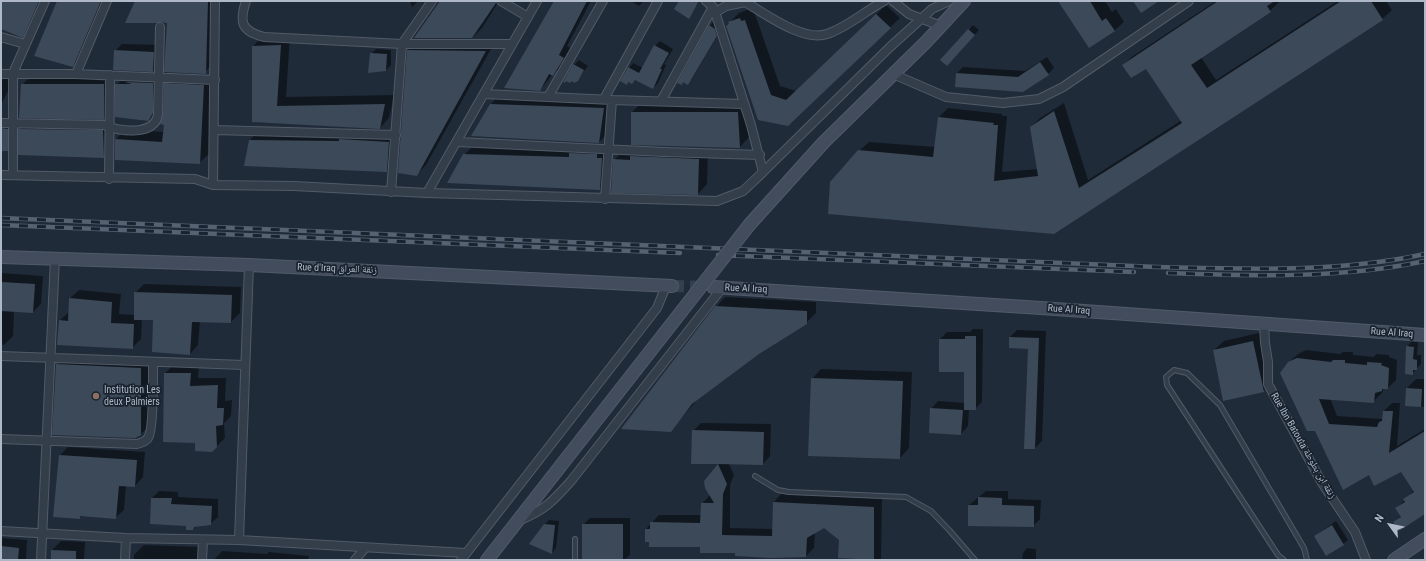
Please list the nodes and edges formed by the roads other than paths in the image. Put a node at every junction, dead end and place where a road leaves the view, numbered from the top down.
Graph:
1 (45, 1) edge
2 (107, 1) edge
3 (216, 1) edge
4 (246, 1) edge
5 (432, 1) edge
6 (500, 1) edge
7 (537, 1) edge
8 (603, 1) edge
9 (658, 1) edge
10 (706, 1) edge
11 (884, 1) edge
12 (893, 1) edge
13 (949, 1) edge
14 (964, 1) edge
15 (1189, 1) edge
16 (714, 10) junction
17 (528, 17) junction
18 (921, 19) junction
19 (941, 26) junction
20 (160, 27) dead end
21 (1, 37) edge
22 (26, 44) junction
23 (402, 44) junction
24 (512, 44) junction
25 (13, 73) junction
26 (1, 74) edge
27 (76, 74) junction
28 (893, 74) junction
29 (110, 75) junction
30 (159, 77) junction
31 (215, 80) junction
32 (484, 94) junction
33 (548, 97) junction
34 (608, 100) junction
35 (661, 101) junction
36 (743, 104) junction
37 (1, 124) edge
38 (12, 124) junction
39 (109, 127) junction
40 (214, 130) junction
41 (396, 135) junction
42 (458, 142) junction
43 (608, 150) junction
44 (760, 155) junction
45 (763, 172) junction
46 (1, 175) edge
47 (12, 175) junction
48 (109, 179) junction
49 (213, 185) junction
50 (391, 192) junction
51 (427, 193) junction
52 (604, 199) junction
53 (1, 257) edge
54 (54, 258) junction
55 (249, 266) junction
56 (669, 286) joint
57 (718, 287) joint
58 (1264, 324) junction
59 (1425, 336) edge
60 (1, 356) edge
61 (50, 358) junction
62 (153, 363) junction
63 (244, 365) junction
64 (1, 439) edge
65 (46, 442) junction
66 (754, 476) dead end
67 (518, 520) junction
68 (1, 531) edge
69 (42, 532) junction
70 (126, 538) junction
71 (575, 539) dead end
72 (203, 540) junction
73 (239, 540) junction
74 (1425, 540) edge
75 (365, 548) junction
76 (463, 557) edge
77 (41, 560) edge
78 (125, 560) edge
79 (202, 560) edge
80 (355, 560) edge
81 (487, 560) edge
82 (575, 560) edge
83 (975, 560) edge
84 (1284, 560) edge
85 (1307, 560) edge
86 (1366, 560) edge
87 (1394, 560) edge

1 - 22 street
2 - 27 street
3 - 31 street
4 - 23 street
5 - 23 street
6 - 17 street
7 - 17 street
8 - 33 street
9 - 34 street
10 - 16 street
11 - 16 street
12 - 18 street
13 - 18 street
14 - 19 street
15 - 28 street
16 - 35 street
16 - 36 street
17 - 24 street
18 - 19 street
18 - 45 street
19 - 28 street
20 - 30 street
21 - 22 street
22 - 25 street
23 - 24 street
23 - 41 street
24 - 32 street
25 - 26 street
25 - 27 street
25 - 38 street
27 - 29 street
28 - 67 street, bridge
29 - 30 street
29 - 39 street
30 - 31 street
30 - 39 street
31 - 40 street
32 - 33 street
32 - 42 street
33 - 34 street
34 - 35 street
34 - 43 street
35 - 36 street
36 - 44 street
37 - 38 street
38 - 39 street
38 - 47 street
39 - 48 street
40 - 41 street
40 - 49 street
41 - 50 street
42 - 43 street
42 - 51 street
43 - 44 street
43 - 52 street
44 - 45 street
45 - 52 street
46 - 47 street
47 - 48 street
48 - 49 street
49 - 50 street
50 - 51 street
51 - 52 street
53 - 54 street, Rue d'Iraq زنقة العراق
54 - 55 street, Rue d'Iraq زنقة العراق
54 - 61 street
55 - 56 street, Rue d'Iraq زنقة العراق
55 - 63 street
56 - 76 street
57 - 58 street, Rue Al Iraq
57 - 67 street
58 - 59 street, Rue Al Iraq
58 - 86 street, Rue Ibn Batouta زنقة ابن بطوطة
60 - 61 street
61 - 62 street
61 - 65 street
62 - 63 street
62 - 65 street
63 - 73 street
64 - 65 street
65 - 69 street
66 - 83 lane
67 - 81 street
68 - 69 street
69 - 70 street
69 - 77 street
70 - 72 street
70 - 78 street
71 - 82 lane
72 - 73 street
72 - 79 street
73 - 75 street
74 - 87 street
75 - 76 street
75 - 80 street
84 - 85 lane

